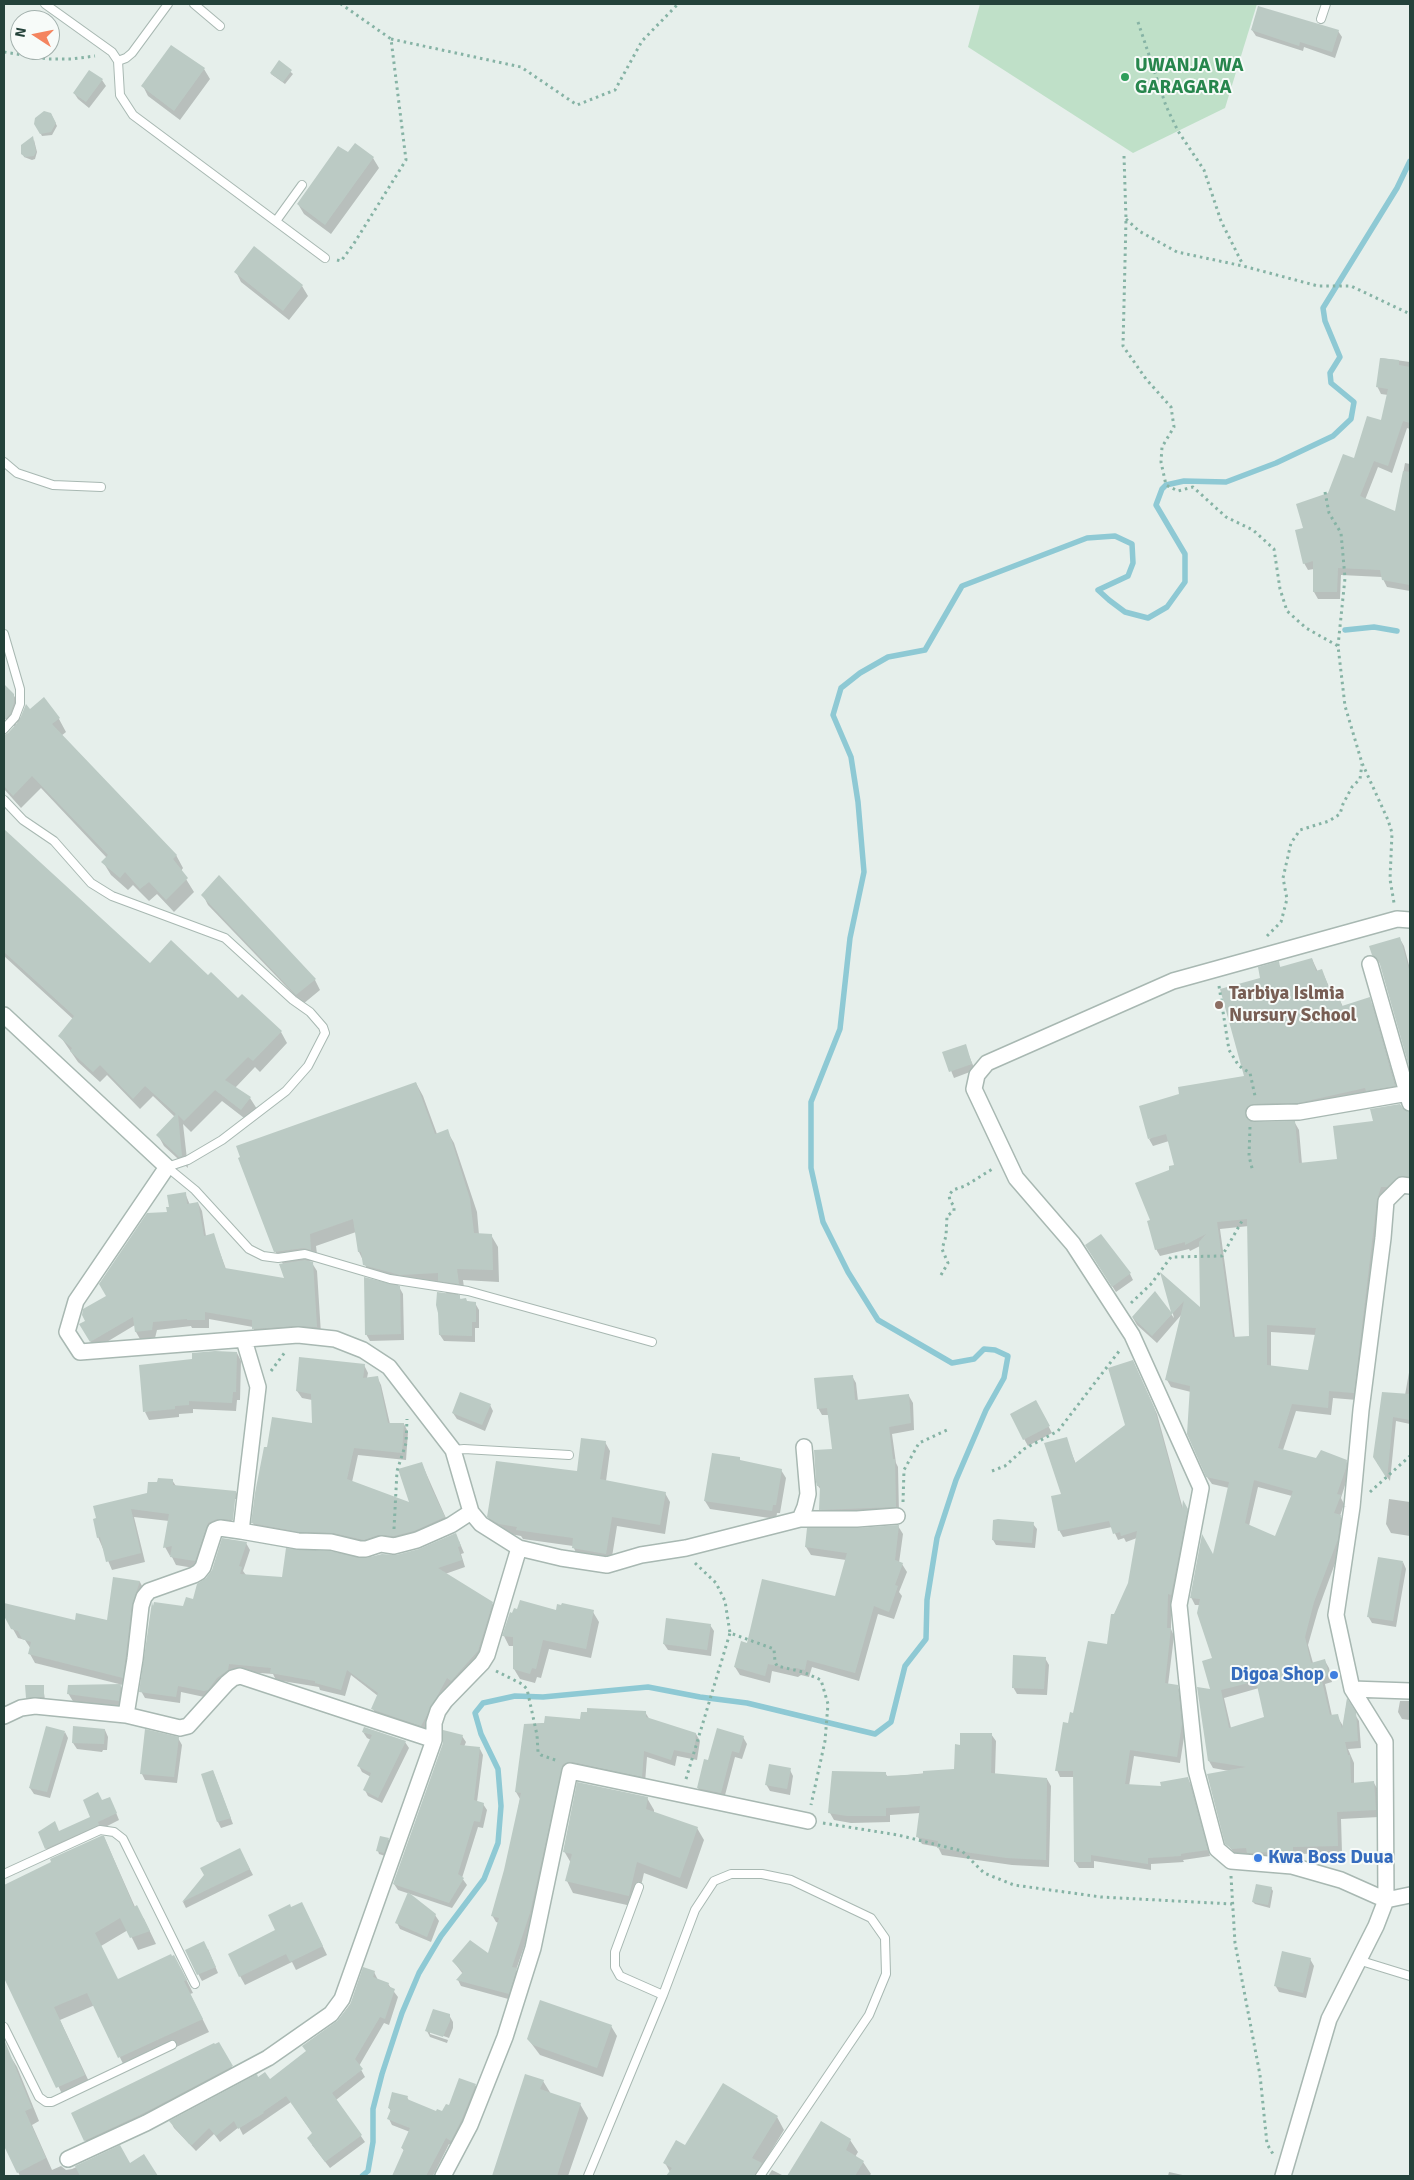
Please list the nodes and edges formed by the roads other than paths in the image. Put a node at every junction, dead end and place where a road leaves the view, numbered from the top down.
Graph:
1 (46, 4) edge
2 (168, 4) edge
3 (194, 4) edge
4 (1326, 4) edge
5 (1321, 19) dead end
6 (220, 26) dead end
7 (118, 60) junction
8 (302, 185) dead end
9 (276, 221) junction
10 (325, 258) road end
11 (4, 462) edge
12 (101, 488) dead end
13 (4, 634) edge
14 (4, 729) edge
15 (4, 800) edge
16 (1404, 919) edge
17 (1370, 964) dead end
18 (4, 1015) edge
19 (1409, 1098) edge
20 (1254, 1113) road end
21 (166, 1167) junction
22 (1410, 1186) edge
23 (244, 1340) junction
24 (652, 1342) dead end
25 (804, 1447) dead end
26 (453, 1450) junction
27 (568, 1456) dead end
28 (471, 1512) junction
29 (897, 1516) road end
30 (800, 1519) junction
31 (241, 1531) junction
32 (519, 1548) junction
33 (1352, 1689) junction
34 (1410, 1691) edge
35 (126, 1715) junction
36 (4, 1716) edge
37 (434, 1740) junction
38 (808, 1821) road end
39 (4, 1874) edge
40 (639, 1887) dead end
41 (1410, 1896) edge
42 (1386, 1900) junction
43 (1358, 1960) junction
44 (1410, 1976) edge
45 (195, 1984) dead end
46 (663, 1995) junction
47 (4, 2027) edge
48 (172, 2045) dead end
49 (68, 2159) dead end
50 (1283, 2175) edge
51 (442, 2176) edge
52 (588, 2176) edge
53 (760, 2176) edge

1 - 7 lane
2 - 7 lane
3 - 6 lane
4 - 5 lane
7 - 9 lane
8 - 9 lane
9 - 10 lane
11 - 12 lane
13 - 14 lane
15 - 21 lane
16 - 42 street
17 - 19 street
18 - 21 street
19 - 20 street
21 - 23 street
21 - 24 lane
22 - 33 street
23 - 26 street
23 - 31 street
25 - 30 street
26 - 27 lane
26 - 28 street
28 - 31 street
28 - 32 street
29 - 30 street
30 - 32 street
31 - 35 street
32 - 37 street
33 - 34 street
33 - 42 street
35 - 36 street
35 - 37 street
37 - 49 street
38 - 51 street
39 - 45 lane
40 - 46 lane
41 - 42 street
42 - 43 street
43 - 44 lane
43 - 50 street
46 - 52 lane
46 - 53 lane
47 - 48 lane

